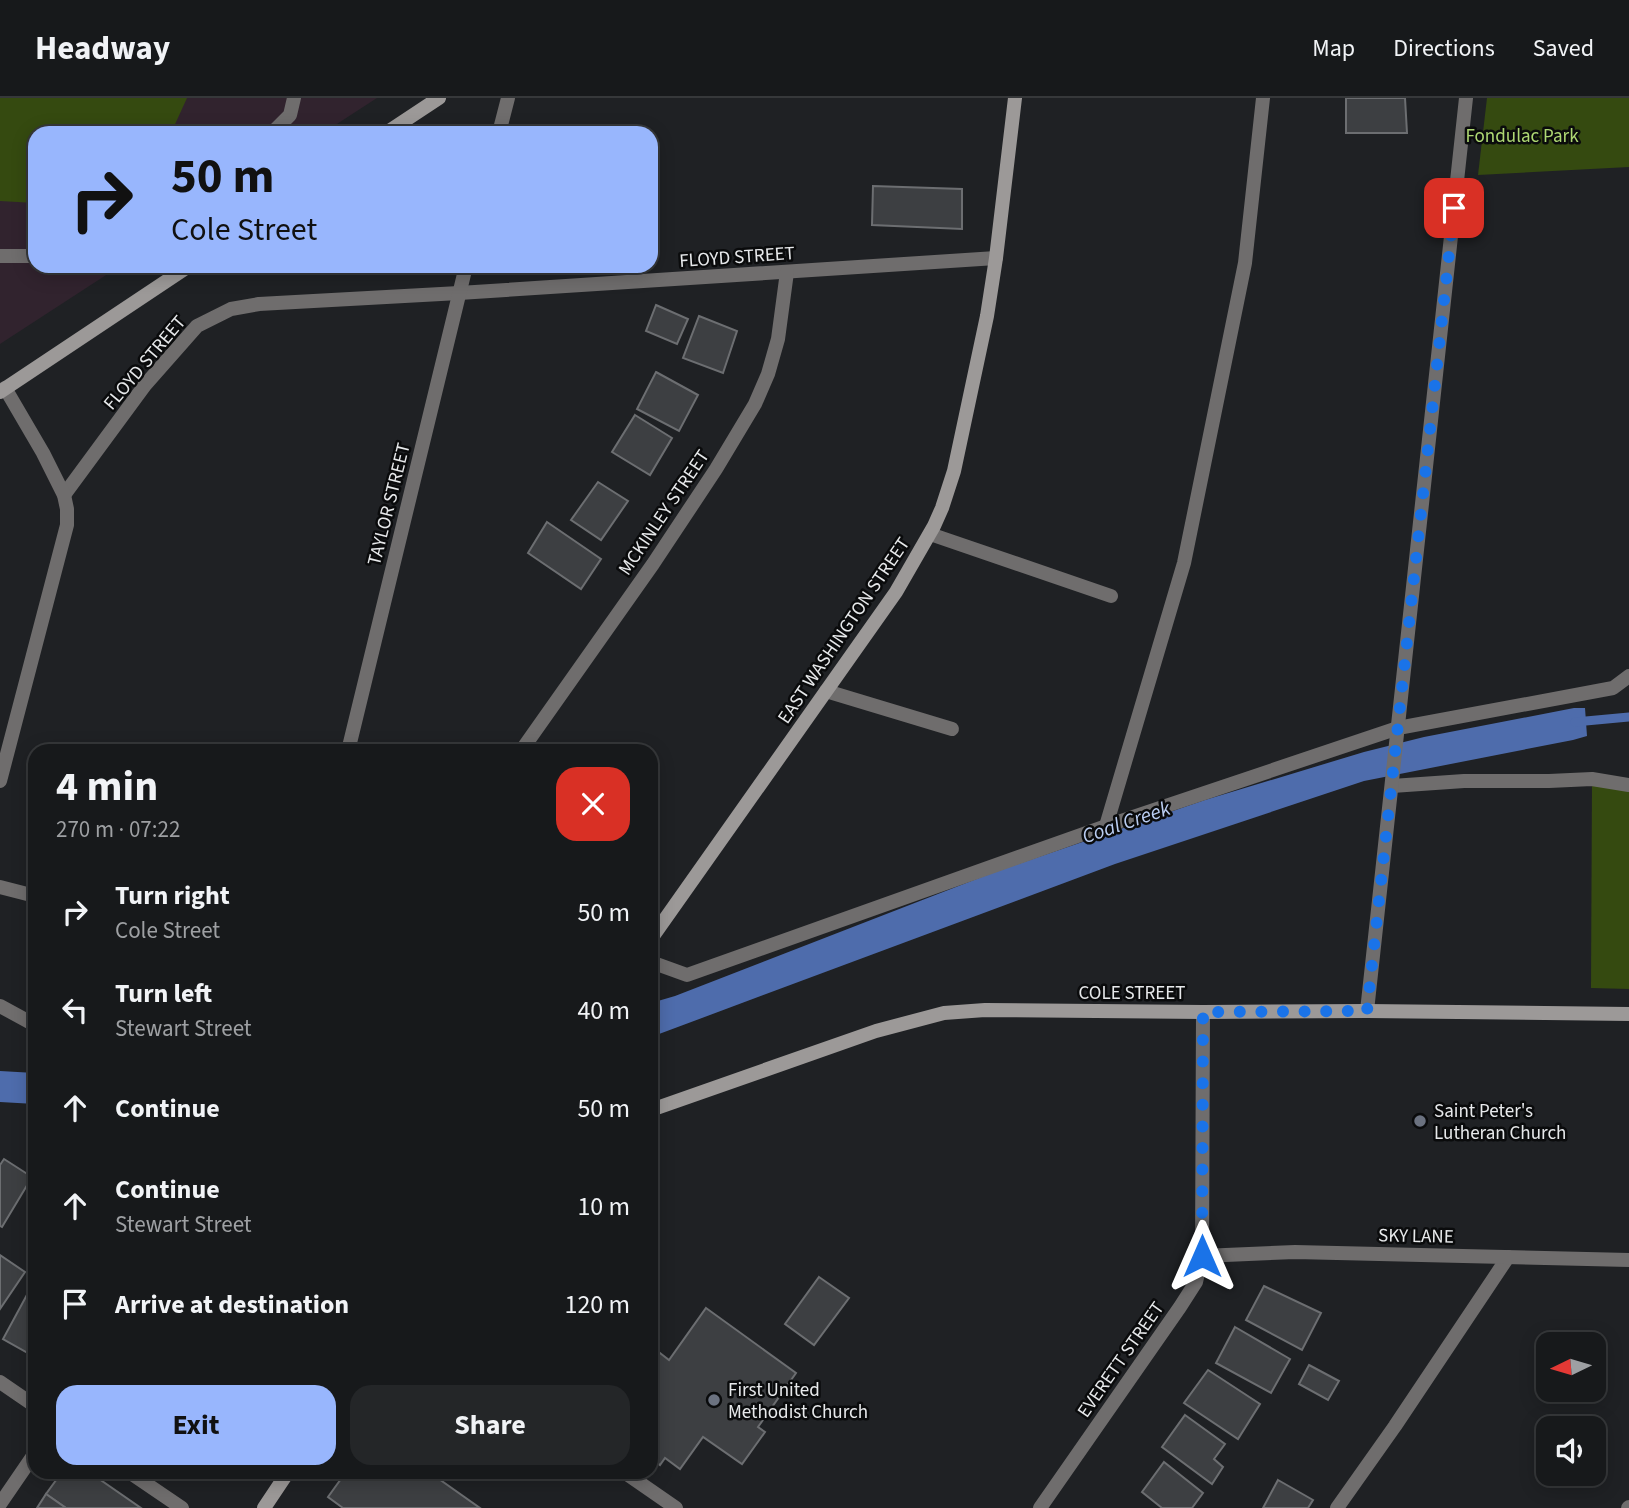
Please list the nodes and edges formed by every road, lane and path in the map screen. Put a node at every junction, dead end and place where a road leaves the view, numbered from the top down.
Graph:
1 (294, 98) edge
2 (439, 98) edge
3 (508, 98) edge
4 (1015, 98) edge
5 (1264, 98) edge
6 (1466, 98) edge
7 (279, 126) edge
8 (397, 126) edge
9 (501, 126) edge
10 (0, 256) edge
11 (28, 257) edge
12 (996, 258) junction
13 (787, 272) junction
14 (178, 273) edge
15 (464, 273) edge
16 (459, 293) junction
17 (3, 390) edge
18 (64, 495) junction
19 (930, 534) junction
20 (1111, 596) dead end
21 (1629, 676) edge
22 (826, 691) junction
23 (1398, 728) junction
24 (952, 729) dead end
25 (350, 744) edge
26 (526, 744) edge
27 (3, 759) edge
28 (0, 781) edge
29 (1629, 785) edge
30 (1392, 786) junction
31 (1106, 826) junction
32 (0, 887) edge
33 (28, 894) edge
34 (658, 929) edge
35 (658, 964) edge
36 (0, 1006) edge
37 (1367, 1011) junction
38 (1203, 1012) junction
39 (1629, 1014) edge
40 (28, 1021) edge
41 (658, 1108) edge
42 (1202, 1256) junction
43 (1508, 1257) junction
44 (1629, 1259) edge
45 (0, 1382) edge
46 (28, 1401) edge
47 (28, 1463) edge
48 (140, 1479) edge
49 (283, 1479) edge
50 (634, 1479) edge
51 (0, 1504) edge
52 (182, 1508) edge
53 (264, 1508) edge
54 (676, 1508) edge
55 (1040, 1508) edge
56 (1337, 1508) edge

1 - 7 street
2 - 8 main road
3 - 9 street
4 - 12 main road, EAST WASHINGTON STREET
5 - 31 street
6 - 23 street
10 - 11 street
12 - 13 street, FLOYD STREET
12 - 19 main road, EAST WASHINGTON STREET
13 - 16 street, FLOYD STREET
13 - 26 street, MCKINLEY STREET
14 - 17 main road
15 - 16 street, TAYLOR STREET
16 - 18 street, FLOYD STREET
16 - 25 street, TAYLOR STREET
17 - 18 street
18 - 27 street
19 - 20 street
19 - 22 main road, EAST WASHINGTON STREET
21 - 23 street
22 - 24 street
22 - 34 main road, EAST WASHINGTON STREET
23 - 30 street
23 - 31 street
27 - 28 street
29 - 30 street
30 - 37 street
31 - 35 street
32 - 33 street
36 - 40 street
37 - 38 main road, COLE STREET
37 - 39 main road, COLE STREET
38 - 41 main road, COLE STREET
38 - 42 street, EVERETT STREET
42 - 43 street, SKY LANE
42 - 55 street, EVERETT STREET
43 - 44 street, SKY LANE
43 - 56 street
45 - 46 street
47 - 51 street
48 - 52 street
49 - 53 main road
50 - 54 street

